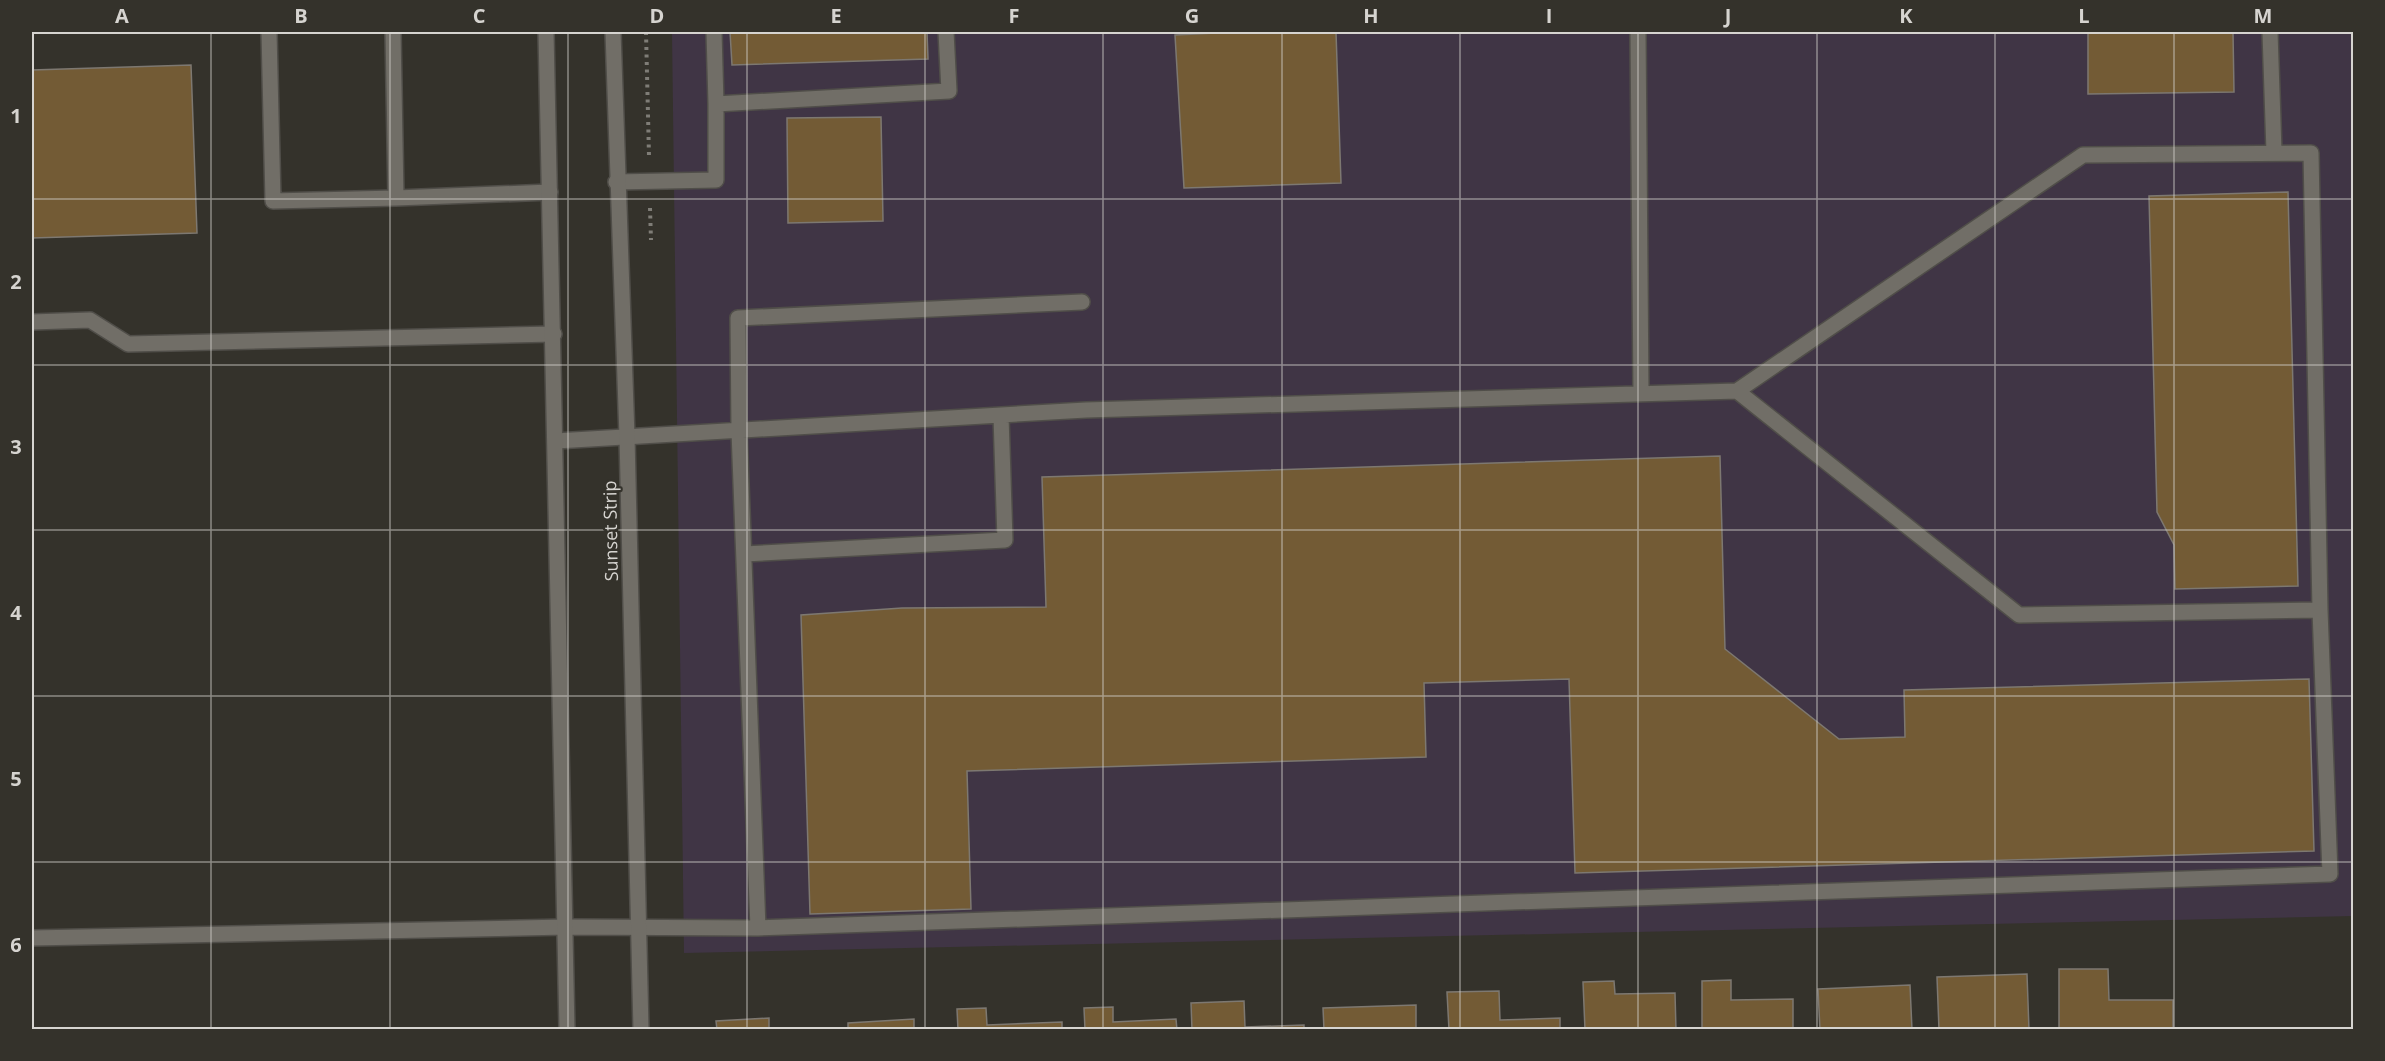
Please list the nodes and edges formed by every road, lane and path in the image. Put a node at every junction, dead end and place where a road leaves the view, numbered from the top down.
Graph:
1 (269, 32) edge
2 (393, 32) edge
3 (546, 32) edge
4 (613, 32) edge
5 (714, 32) edge
6 (946, 32) edge
7 (1636, 32) edge
8 (2270, 32) edge
9 (716, 104) junction
10 (2274, 152) junction
11 (616, 182) junction
12 (550, 192) junction
13 (396, 198) junction
14 (1082, 302) dead end
15 (32, 322) edge
16 (554, 334) junction
17 (1737, 392) junction
18 (1641, 394) junction
19 (1001, 416) junction
20 (739, 431) junction
21 (627, 437) junction
22 (556, 441) junction
23 (744, 554) junction
24 (2320, 610) junction
25 (640, 926) junction
26 (566, 927) junction
27 (758, 928) junction
28 (32, 939) edge
29 (567, 1029) edge
30 (641, 1029) edge

1 - 13 street
2 - 13 street
3 - 12 street
4 - 11 street, Sunset Strip
5 - 9 street
6 - 9 street
7 - 18 street
8 - 10 street
9 - 11 street
10 - 17 street
10 - 24 street
11 - 21 street, Sunset Strip
12 - 13 street
12 - 16 street
14 - 20 street
15 - 16 street
16 - 22 street
17 - 18 street
17 - 24 street
18 - 19 street
19 - 20 street
19 - 23 street
20 - 21 street
20 - 23 street
21 - 22 street
21 - 25 street, Sunset Strip
22 - 26 street
23 - 27 street
24 - 27 street
25 - 26 street
25 - 27 street
25 - 30 street, Sunset Strip
26 - 28 street
26 - 29 street

